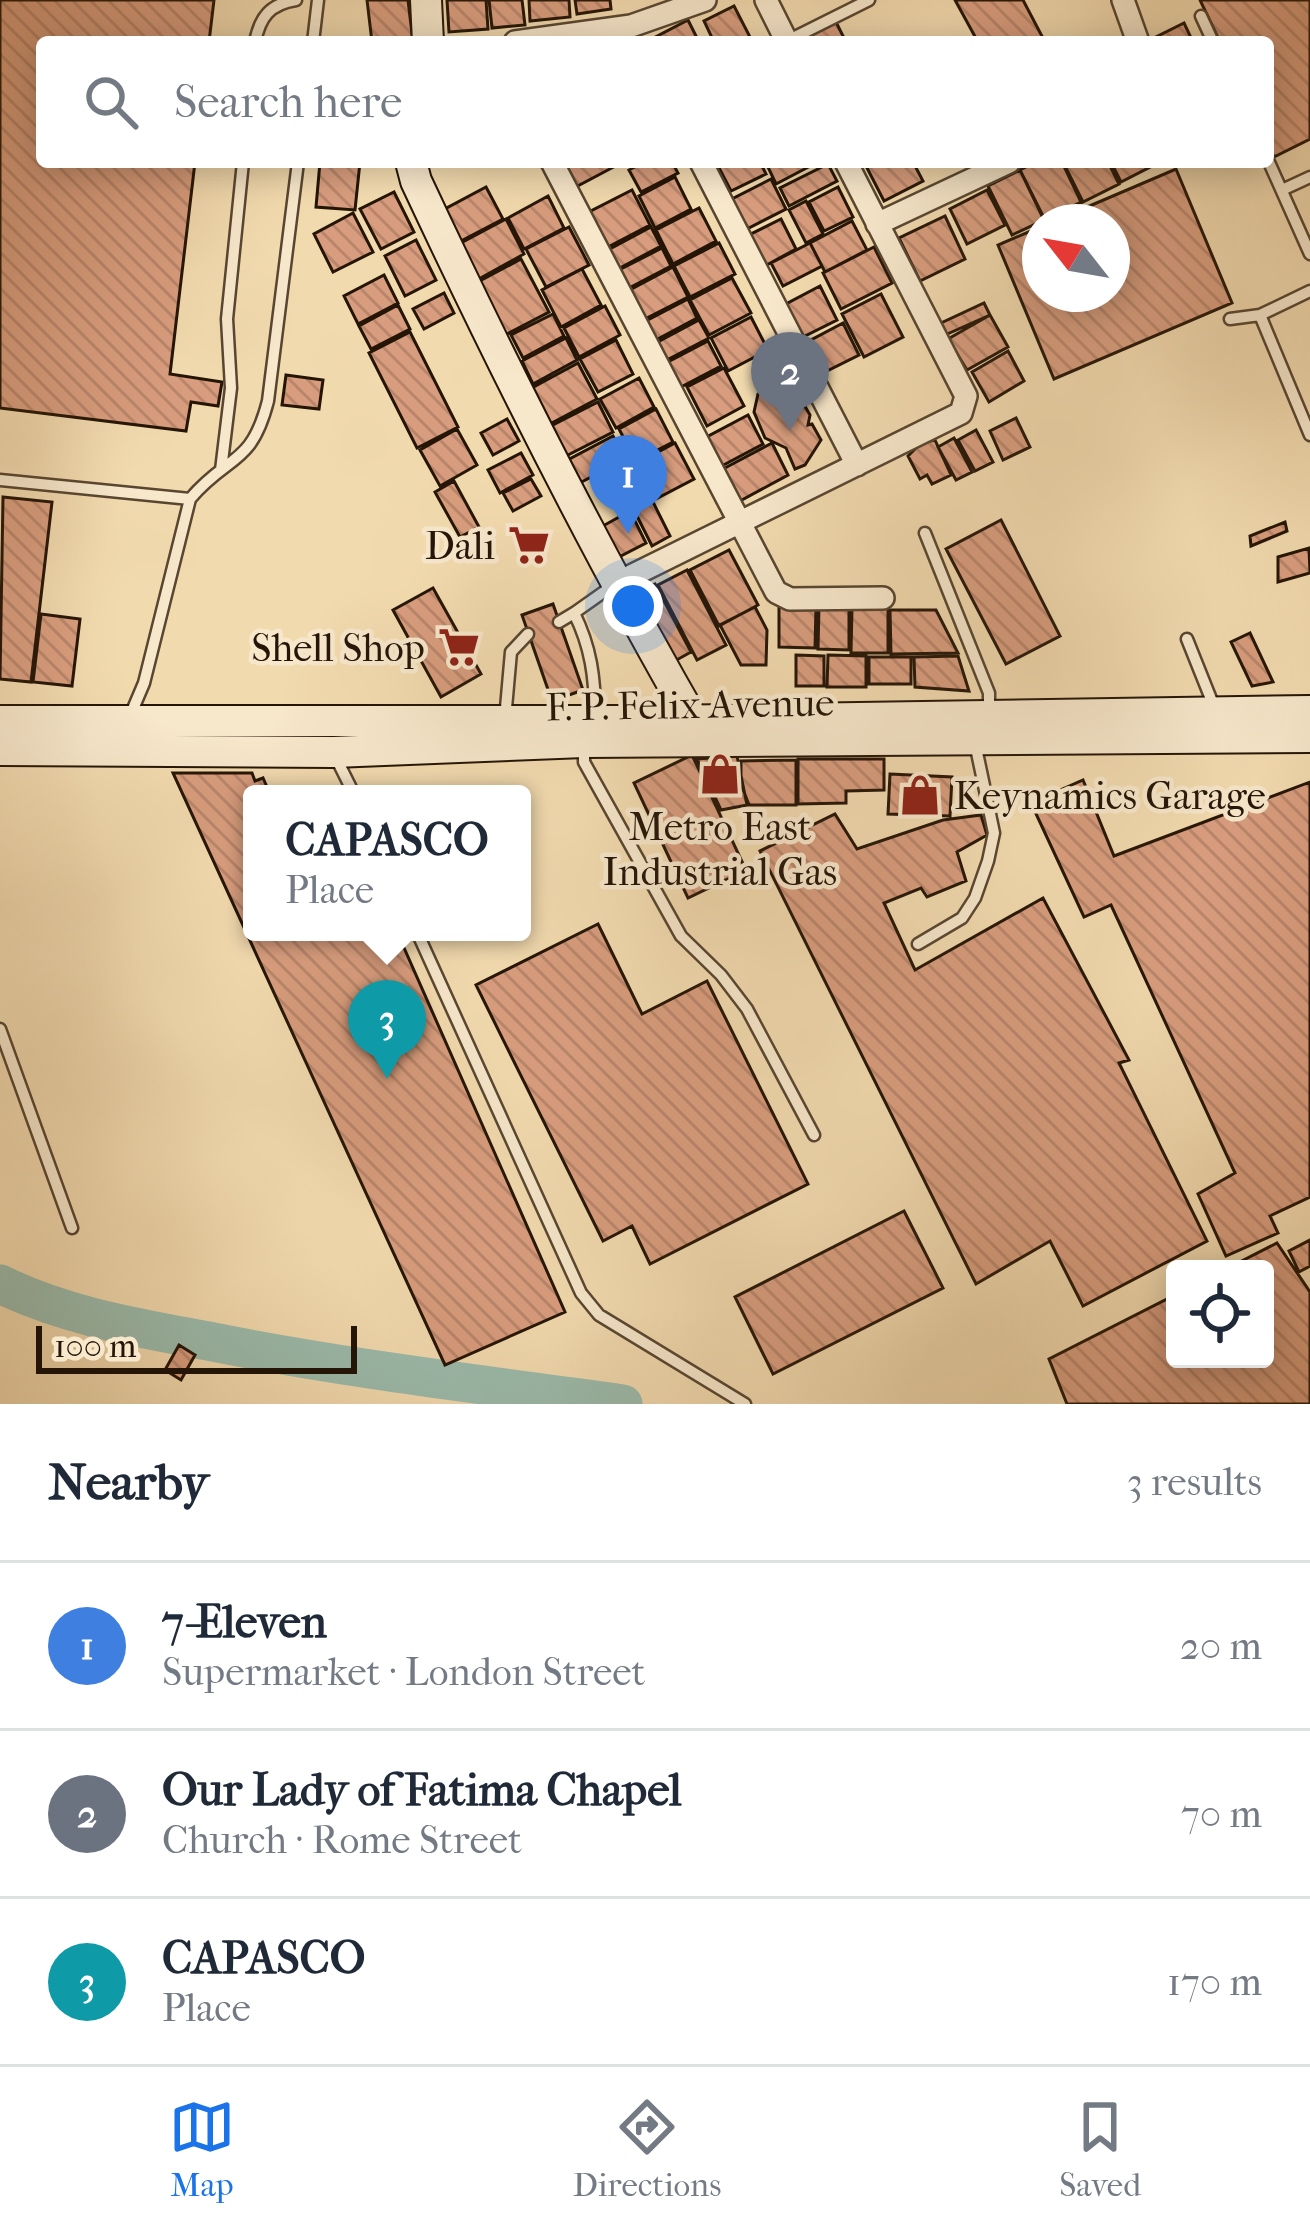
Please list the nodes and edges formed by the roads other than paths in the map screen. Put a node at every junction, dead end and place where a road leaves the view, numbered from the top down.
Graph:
1 (296, 0) edge
2 (318, 0) edge
3 (426, 0) edge
4 (705, 0) edge
5 (766, 0) edge
6 (868, 0) edge
7 (1123, 0) edge
8 (1201, 16) dead end
9 (635, 34) edge
10 (257, 36) edge
11 (314, 36) edge
12 (428, 36) edge
13 (605, 36) edge
14 (784, 36) edge
15 (799, 36) edge
16 (1136, 36) edge
17 (1210, 36) edge
18 (242, 168) edge
19 (297, 168) edge
20 (412, 168) edge
21 (555, 168) edge
22 (704, 168) edge
23 (849, 168) edge
24 (996, 168) edge
25 (1272, 168) edge
26 (1310, 177) edge
27 (1282, 190) junction
28 (877, 224) junction
29 (1310, 254) edge
30 (1310, 291) edge
31 (1260, 315) junction
32 (1230, 319) dead end
33 (1310, 435) edge
34 (857, 465) junction
35 (221, 470) junction
36 (0, 480) edge
37 (190, 499) junction
38 (740, 523) junction
39 (926, 533) dead end
40 (615, 584) junction
41 (884, 598) dead end
42 (574, 614) junction
43 (559, 622) dead end
44 (528, 634) dead end
45 (1187, 639) dead end
46 (1310, 711) edge
47 (0, 721) edge
48 (321, 721) junction
49 (1218, 725) junction
50 (699, 731) junction
51 (590, 732) junction
52 (984, 732) junction
53 (506, 733) junction
54 (127, 735) junction
55 (1310, 736) edge
56 (0, 749) edge
57 (334, 752) junction
58 (350, 785) edge
59 (421, 941) edge
60 (918, 944) dead end
61 (0, 1029) edge
62 (814, 1135) dead end
63 (72, 1228) dead end
64 (745, 1404) edge

1 - 10 lane
2 - 11 lane
3 - 12 main road
4 - 9 street
5 - 14 street
6 - 15 lane
7 - 16 street
8 - 17 lane
9 - 13 street
18 - 35 lane
19 - 35 lane
20 - 40 main road
21 - 38 street
22 - 34 street
23 - 28 street
24 - 28 street
25 - 27 lane
26 - 27 lane
27 - 29 lane
28 - 34 street
30 - 31 lane
31 - 32 lane
31 - 33 lane
34 - 38 street
35 - 37 lane
36 - 37 lane
37 - 54 lane
38 - 40 street
38 - 41 street
39 - 52 lane
40 - 42 lane
40 - 50 main road
42 - 43 lane
42 - 51 lane
44 - 53 lane
45 - 49 lane
46 - 49 main road, F. P. Felix Avenue
47 - 54 main road, F. P. Felix Avenue
48 - 53 main road, F. P. Felix Avenue
48 - 54 main road, F. P. Felix Avenue
48 - 57 lane
49 - 52 main road, F. P. Felix Avenue
49 - 55 main road, F. P. Felix Avenue
50 - 51 main road, F. P. Felix Avenue
50 - 52 main road, F. P. Felix Avenue
51 - 53 main road, F. P. Felix Avenue
51 - 62 lane
52 - 60 lane
53 - 57 main road, F. P. Felix Avenue
54 - 56 main road, F. P. Felix Avenue
54 - 57 main road, F. P. Felix Avenue
57 - 58 lane
59 - 64 lane
61 - 63 lane

